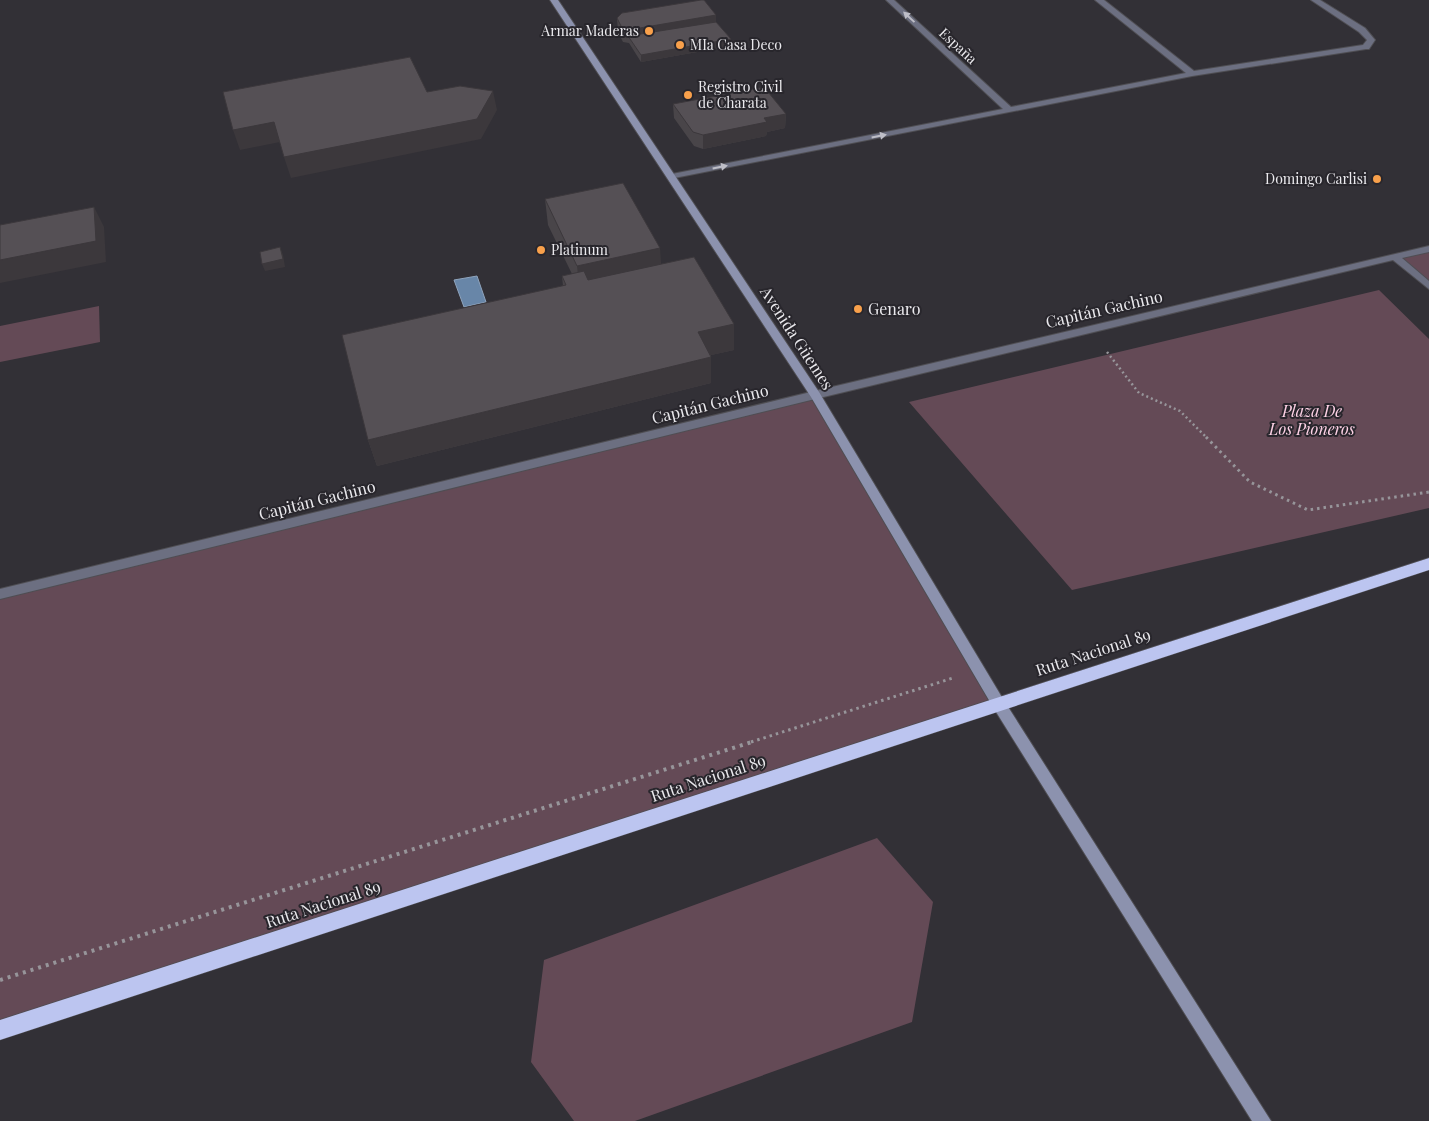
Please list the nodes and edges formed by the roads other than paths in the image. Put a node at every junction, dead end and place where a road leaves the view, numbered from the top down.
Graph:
1 (554, 0) edge
2 (890, 0) edge
3 (1099, 0) edge
4 (1315, 0) edge
5 (1192, 74) junction
6 (1009, 110) junction
7 (672, 177) junction
8 (1429, 249) edge
9 (1395, 257) junction
10 (1429, 286) edge
11 (815, 395) junction
12 (1429, 564) edge
13 (0, 594) edge
14 (998, 702) junction
15 (0, 1030) edge
16 (1262, 1121) edge

1 - 7 main road, Avenida Güemes
6 -> 2 street, España
3 - 5 street
4 - 5 street
5 - 6 street
7 -> 6 street
7 - 11 main road, Avenida Güemes
8 - 9 street, Capitán Gachino
9 - 10 street
9 - 11 street, Capitán Gachino
11 - 13 street, Capitán Gachino
11 - 14 main road, Avenida Güemes
12 - 14 highway, Ruta Nacional 89
14 - 15 highway, Ruta Nacional 89
14 - 16 main road, Avenida Güemes

